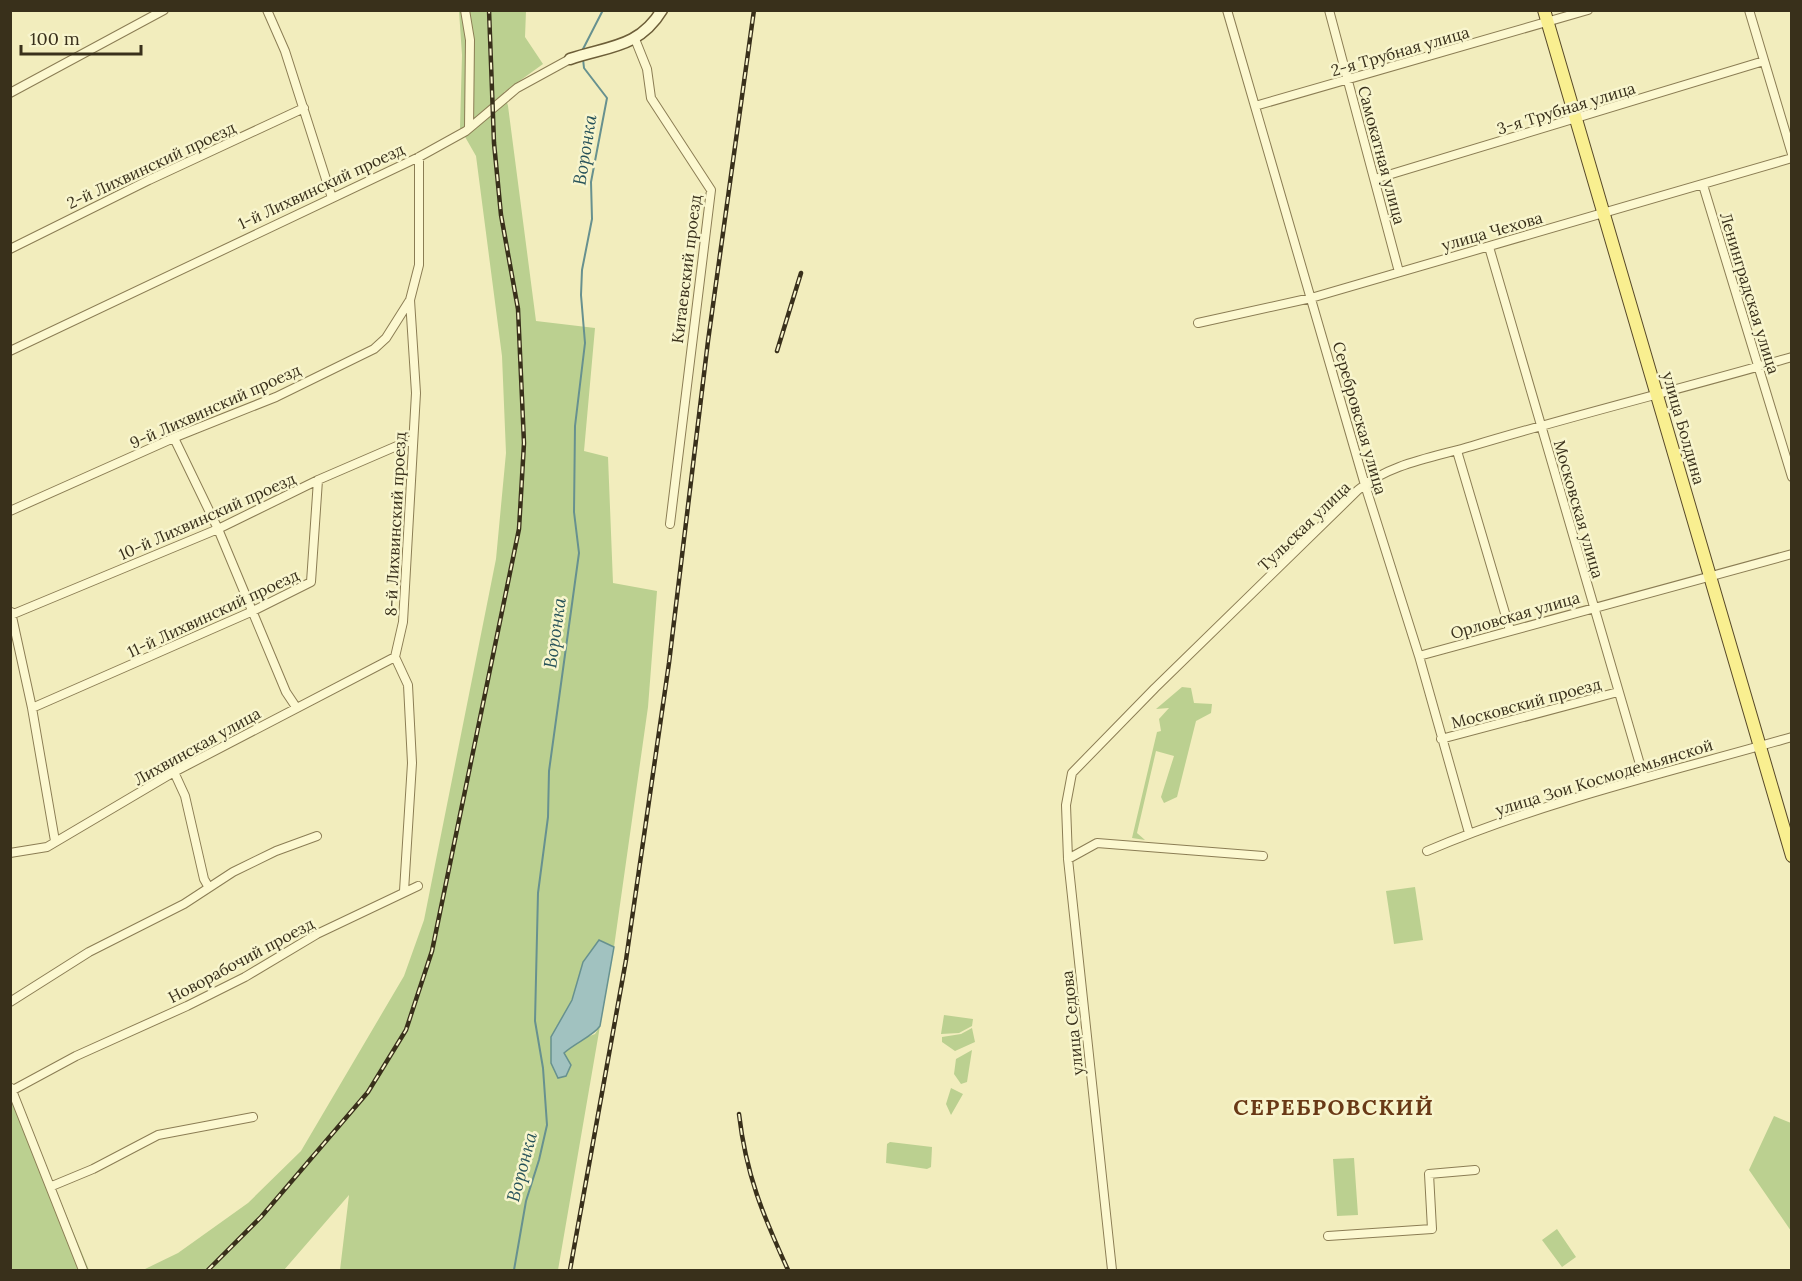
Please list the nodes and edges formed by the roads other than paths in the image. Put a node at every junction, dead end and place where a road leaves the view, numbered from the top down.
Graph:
1 (164, 10) edge
2 (267, 10) edge
3 (465, 10) edge
4 (662, 10) edge
5 (1227, 10) edge
6 (1329, 10) edge
7 (1588, 10) edge
8 (1749, 10) edge
9 (1546, 17) edge
10 (636, 39) junction
11 (570, 59) joint
12 (1764, 61) junction
13 (1348, 80) junction
14 (10, 93) edge
15 (1255, 106) junction
16 (304, 108) junction
17 (1576, 119) junction
18 (470, 128) junction
19 (1791, 156) edge
20 (419, 157) junction
21 (1375, 179) junction
22 (1703, 185) junction
23 (332, 198) junction
24 (1604, 212) junction
25 (1489, 247) junction
26 (10, 249) edge
27 (1399, 272) junction
28 (1311, 298) junction
29 (410, 300) junction
30 (1198, 323) dead end
31 (10, 351) edge
32 (1791, 357) edge
33 (1758, 366) junction
34 (1658, 395) junction
35 (1541, 425) junction
36 (174, 438) junction
37 (413, 439) junction
38 (1457, 451) junction
39 (1791, 477) edge
40 (318, 480) junction
41 (1365, 485) junction
42 (10, 511) edge
43 (670, 524) dead end
44 (218, 529) junction
45 (1791, 554) edge
46 (1710, 577) junction
47 (1593, 607) junction
48 (253, 611) junction
49 (11, 613) edge
50 (1510, 630) junction
51 (1419, 656) junction
52 (395, 657) junction
53 (1618, 692) junction
54 (296, 707) junction
55 (32, 708) junction
56 (1791, 737) edge
57 (1441, 739) junction
58 (1760, 745) junction
59 (174, 772) junction
60 (1072, 773) joint
61 (1644, 778) junction
62 (1469, 833) junction
63 (317, 836) dead end
64 (55, 841) junction
65 (1427, 851) dead end
66 (10, 852) edge
67 (1263, 856) dead end
68 (1791, 856) edge
69 (1068, 859) junction
70 (208, 886) junction
71 (418, 886) dead end
72 (404, 891) junction
73 (10, 1002) edge
74 (12, 1088) edge
75 (253, 1117) dead end
76 (1475, 1170) dead end
77 (52, 1186) junction
78 (1328, 1236) dead end
79 (83, 1270) edge
80 (1112, 1270) edge

1 - 14 street
2 - 16 street
3 - 18 street
4 - 10 street
5 - 15 street, Серебровская улица
6 - 13 street, Самокатная улица
7 - 9 street, 2-я Трубная улица
8 - 12 street
9 - 13 street, 2-я Трубная улица
9 - 17 main road, улица Болдина
10 - 11 street, 1-й Лихвинский проезд
10 - 43 street, Китаевский проезд
11 - 18 street, 1-й Лихвинский проезд
12 - 17 street, 3-я Трубная улица
12 - 19 street
13 - 15 street, 2-я Трубная улица
13 - 21 street, Самокатная улица
15 - 28 street, Серебровская улица
16 - 23 street
16 - 26 street, 2-й Лихвинский проезд
17 - 21 street, 3-я Трубная улица
17 - 24 main road, улица Болдина
18 - 20 street, 1-й Лихвинский проезд
19 - 22 street, улица Чехова
20 - 23 street, 1-й Лихвинский проезд
20 - 29 street, 8-й Лихвинский проезд
21 - 27 street, Самокатная улица
22 - 24 street, улица Чехова
22 - 33 street, Ленинградская улица
23 - 31 street, 1-й Лихвинский проезд
24 - 25 street, улица Чехова
24 - 34 main road, улица Болдина
25 - 27 street, улица Чехова
25 - 35 street, Московская улица
27 - 28 street, улица Чехова
28 - 30 street, улица Чехова
28 - 41 street, Серебровская улица
29 - 36 street, 9-й Лихвинский проезд
29 - 37 street, 8-й Лихвинский проезд
32 - 33 street, Тульская улица
33 - 34 street, Тульская улица
33 - 39 street, Ленинградская улица
34 - 35 street, Тульская улица
34 - 46 main road, улица Болдина
35 - 38 street, Тульская улица
35 - 47 street, Московская улица
36 - 42 street, 9-й Лихвинский проезд
36 - 44 street
37 - 40 street, 10-й Лихвинский проезд
37 - 52 street, 8-й Лихвинский проезд
38 - 41 street, Тульская улица
38 - 50 street
40 - 44 street, 10-й Лихвинский проезд
40 - 48 street, 11-й Лихвинский проезд
41 - 51 street, Серебровская улица
41 - 60 street, Тульская улица
44 - 48 street
44 - 49 street, 10-й Лихвинский проезд
45 - 46 street, Орловская улица
46 - 47 street, Орловская улица
46 - 58 main road, улица Болдина
47 - 50 street, Орловская улица
47 - 53 street, Московская улица
48 - 54 street
48 - 55 street, 11-й Лихвинский проезд
49 - 55 street
50 - 51 street, Орловская улица
51 - 57 street, Серебровская улица
52 - 54 street, Лихвинская улица
52 - 72 street
53 - 57 street, Московский проезд
53 - 61 street, Московская улица
54 - 59 street, Лихвинская улица
55 - 64 street
56 - 58 street, улица Зои Космодемьянской
57 - 62 street, Серебровская улица
58 - 61 street, улица Зои Космодемьянской
58 - 68 main road, улица Болдина
59 - 64 street, Лихвинская улица
59 - 70 street
60 - 69 street, улица Седова
61 - 62 street, улица Зои Космодемьянской
62 - 65 street, улица Зои Космодемьянской
63 - 70 street
64 - 66 street, Лихвинская улица
67 - 69 street
69 - 80 street, улица Седова
70 - 73 street
71 - 72 street, Новорабочий проезд
72 - 74 street, Новорабочий проезд
74 - 77 street
75 - 77 street
76 - 78 street
77 - 79 street

